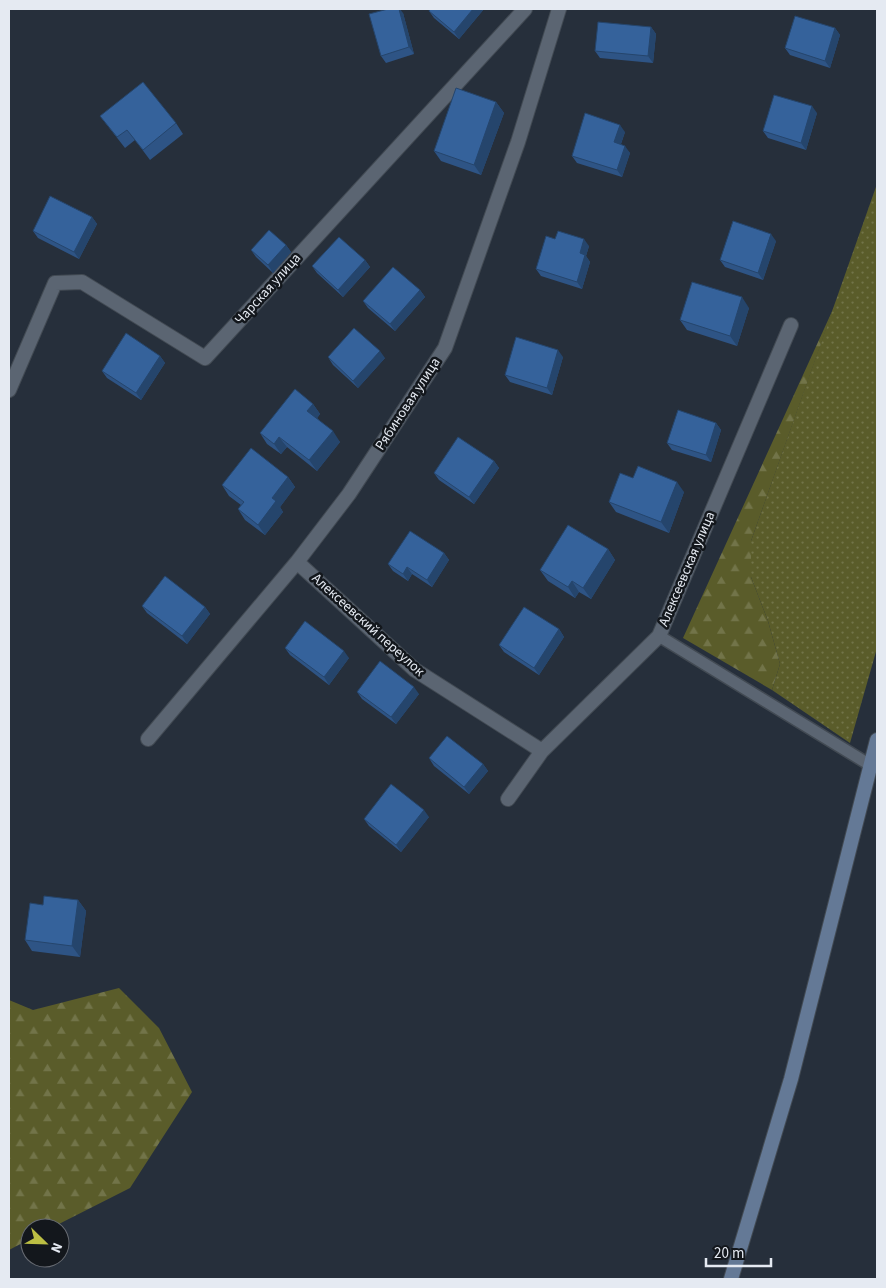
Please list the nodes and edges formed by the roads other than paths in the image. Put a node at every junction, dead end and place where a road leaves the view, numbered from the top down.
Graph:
1 (524, 9) edge
2 (559, 9) edge
3 (791, 325) dead end
4 (9, 390) edge
5 (297, 562) junction
6 (659, 636) junction
7 (148, 739) dead end
8 (877, 740) edge
9 (542, 752) junction
10 (870, 765) junction
11 (508, 799) dead end
12 (731, 1279) edge

1 - 4 street, Чарская улица
2 - 5 street, Рябиновая улица
3 - 6 street, Алексеевская улица
5 - 7 street, Рябиновая улица
5 - 9 street, Алексеевский переулок
6 - 9 street, Алексеевская улица
6 - 10 lane
8 - 10 main road
9 - 11 street, Алексеевская улица
10 - 12 main road

